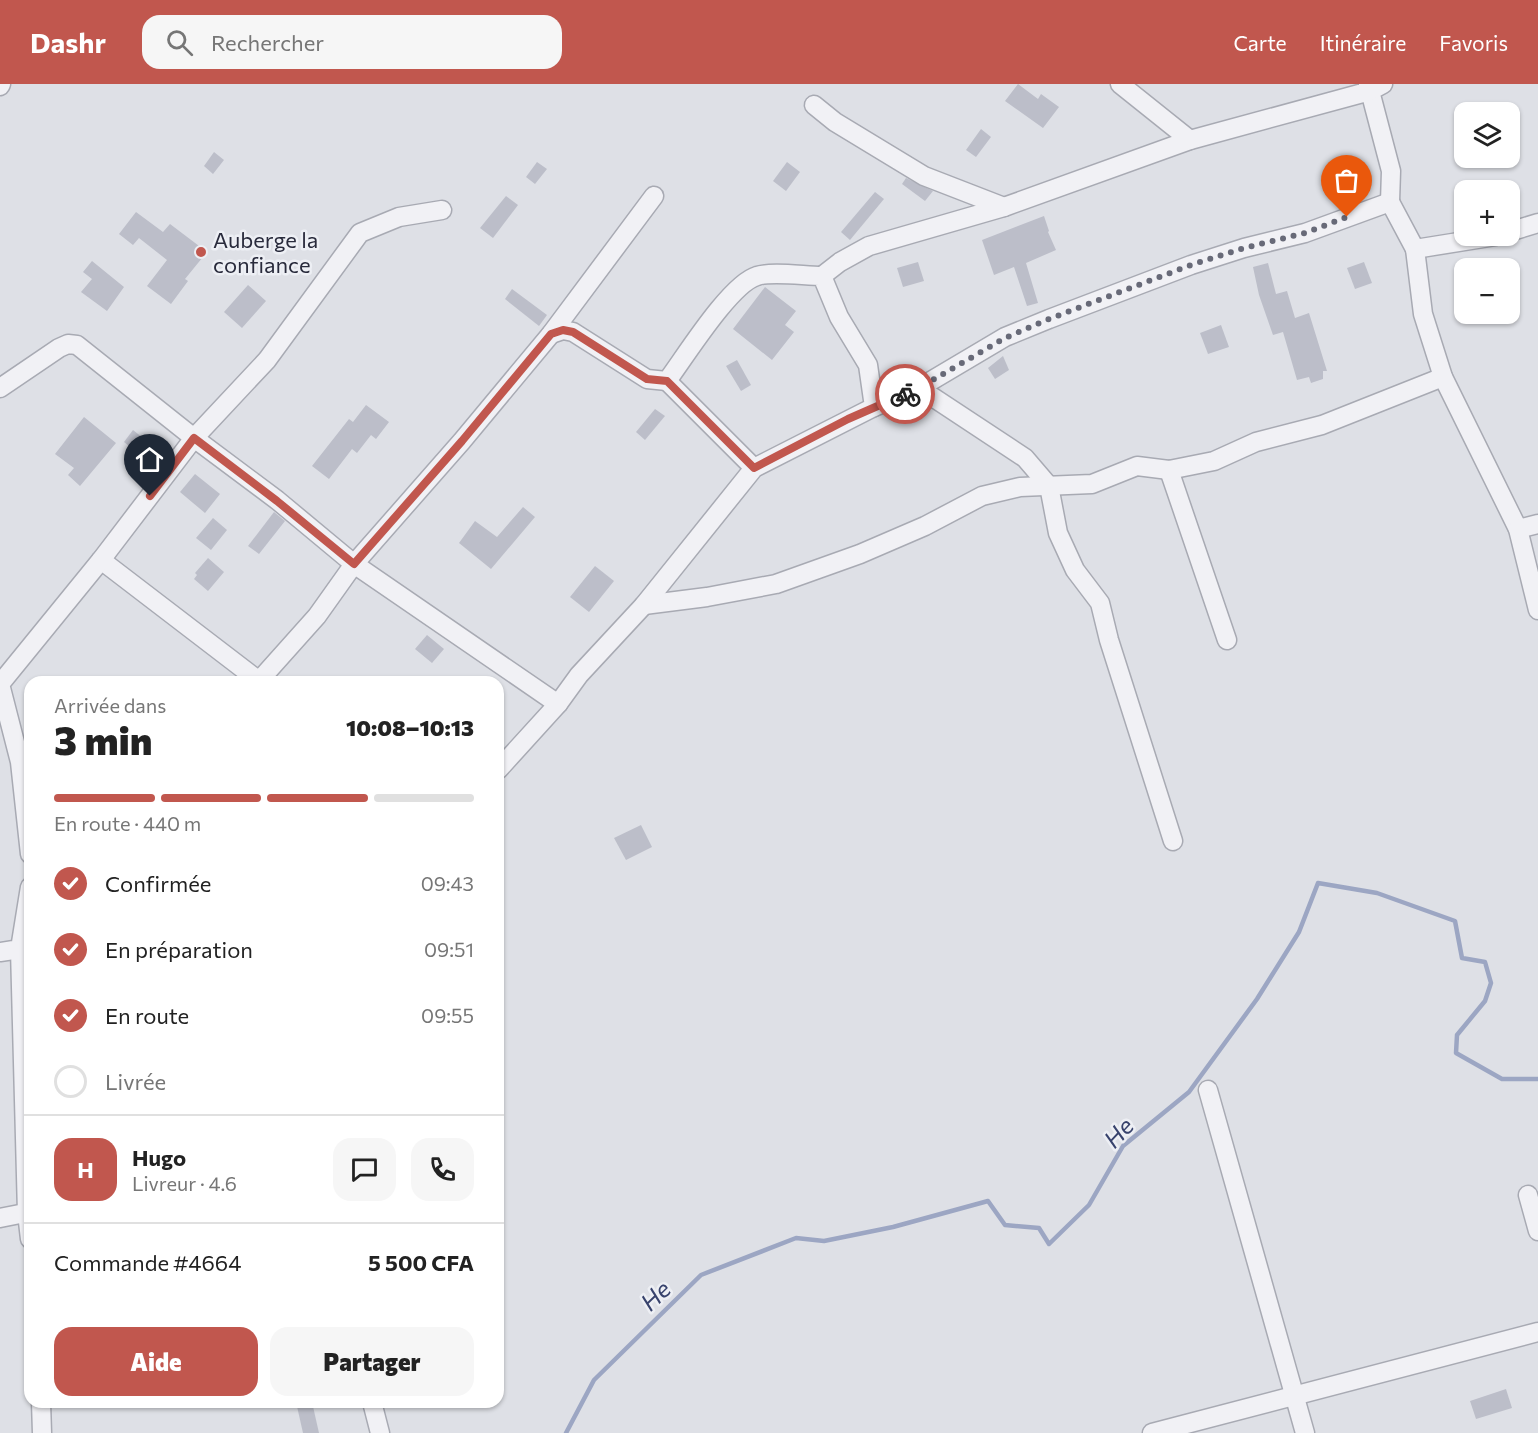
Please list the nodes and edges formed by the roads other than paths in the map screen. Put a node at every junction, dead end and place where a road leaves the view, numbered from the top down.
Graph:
1 (1120, 84) edge
2 (1374, 86) edge
3 (814, 105) dead end
4 (1190, 140) junction
5 (654, 196) dead end
6 (1390, 202) junction
7 (1004, 207) junction
8 (442, 210) dead end
9 (1538, 223) edge
10 (1520, 229) edge
11 (1454, 243) edge
12 (1415, 249) junction
13 (822, 276) junction
14 (551, 334) junction
15 (1443, 377) junction
16 (667, 381) junction
17 (0, 388) edge
18 (919, 388) junction
19 (874, 407) junction
20 (194, 438) junction
21 (754, 468) junction
22 (1169, 470) junction
23 (1048, 486) junction
24 (1538, 524) edge
25 (1518, 529) junction
26 (101, 560) junction
27 (354, 564) junction
28 (644, 605) junction
29 (1538, 609) edge
30 (1227, 640) dead end
31 (251, 676) edge
32 (264, 676) edge
33 (558, 704) junction
34 (504, 764) edge
35 (24, 799) edge
36 (1173, 841) dead end
37 (24, 947) edge
38 (0, 952) edge
39 (1208, 1090) dead end
40 (1528, 1195) dead end
41 (24, 1213) edge
42 (0, 1218) edge
43 (1538, 1231) edge
44 (1538, 1332) edge
45 (1294, 1396) junction
46 (41, 1408) edge
47 (374, 1408) edge
48 (42, 1433) edge
49 (380, 1433) edge
50 (1152, 1433) edge
51 (1305, 1433) edge

1 - 4 street
2 - 4 street
2 - 6 street
3 - 7 street
4 - 7 street
5 - 14 street
6 - 12 street
6 - 18 street
7 - 13 street
8 - 20 street
9 - 10 street
11 - 12 street
12 - 15 street
13 - 16 street
13 - 19 street
14 - 16 street
14 - 27 street
15 - 22 street
15 - 25 street
16 - 21 street
17 - 20 street
18 - 19 street
18 - 23 street
19 - 21 street
20 - 26 street
20 - 27 street
21 - 28 street
22 - 23 street
22 - 30 street
23 - 28 street
23 - 36 street
24 - 25 street
25 - 29 street
26 - 31 street
26 - 35 street
27 - 32 street
27 - 33 street
28 - 33 street
33 - 34 street
37 - 38 street
39 - 45 street
40 - 43 street
41 - 42 street
44 - 45 street
45 - 50 street
45 - 51 street
46 - 48 street
47 - 49 street

